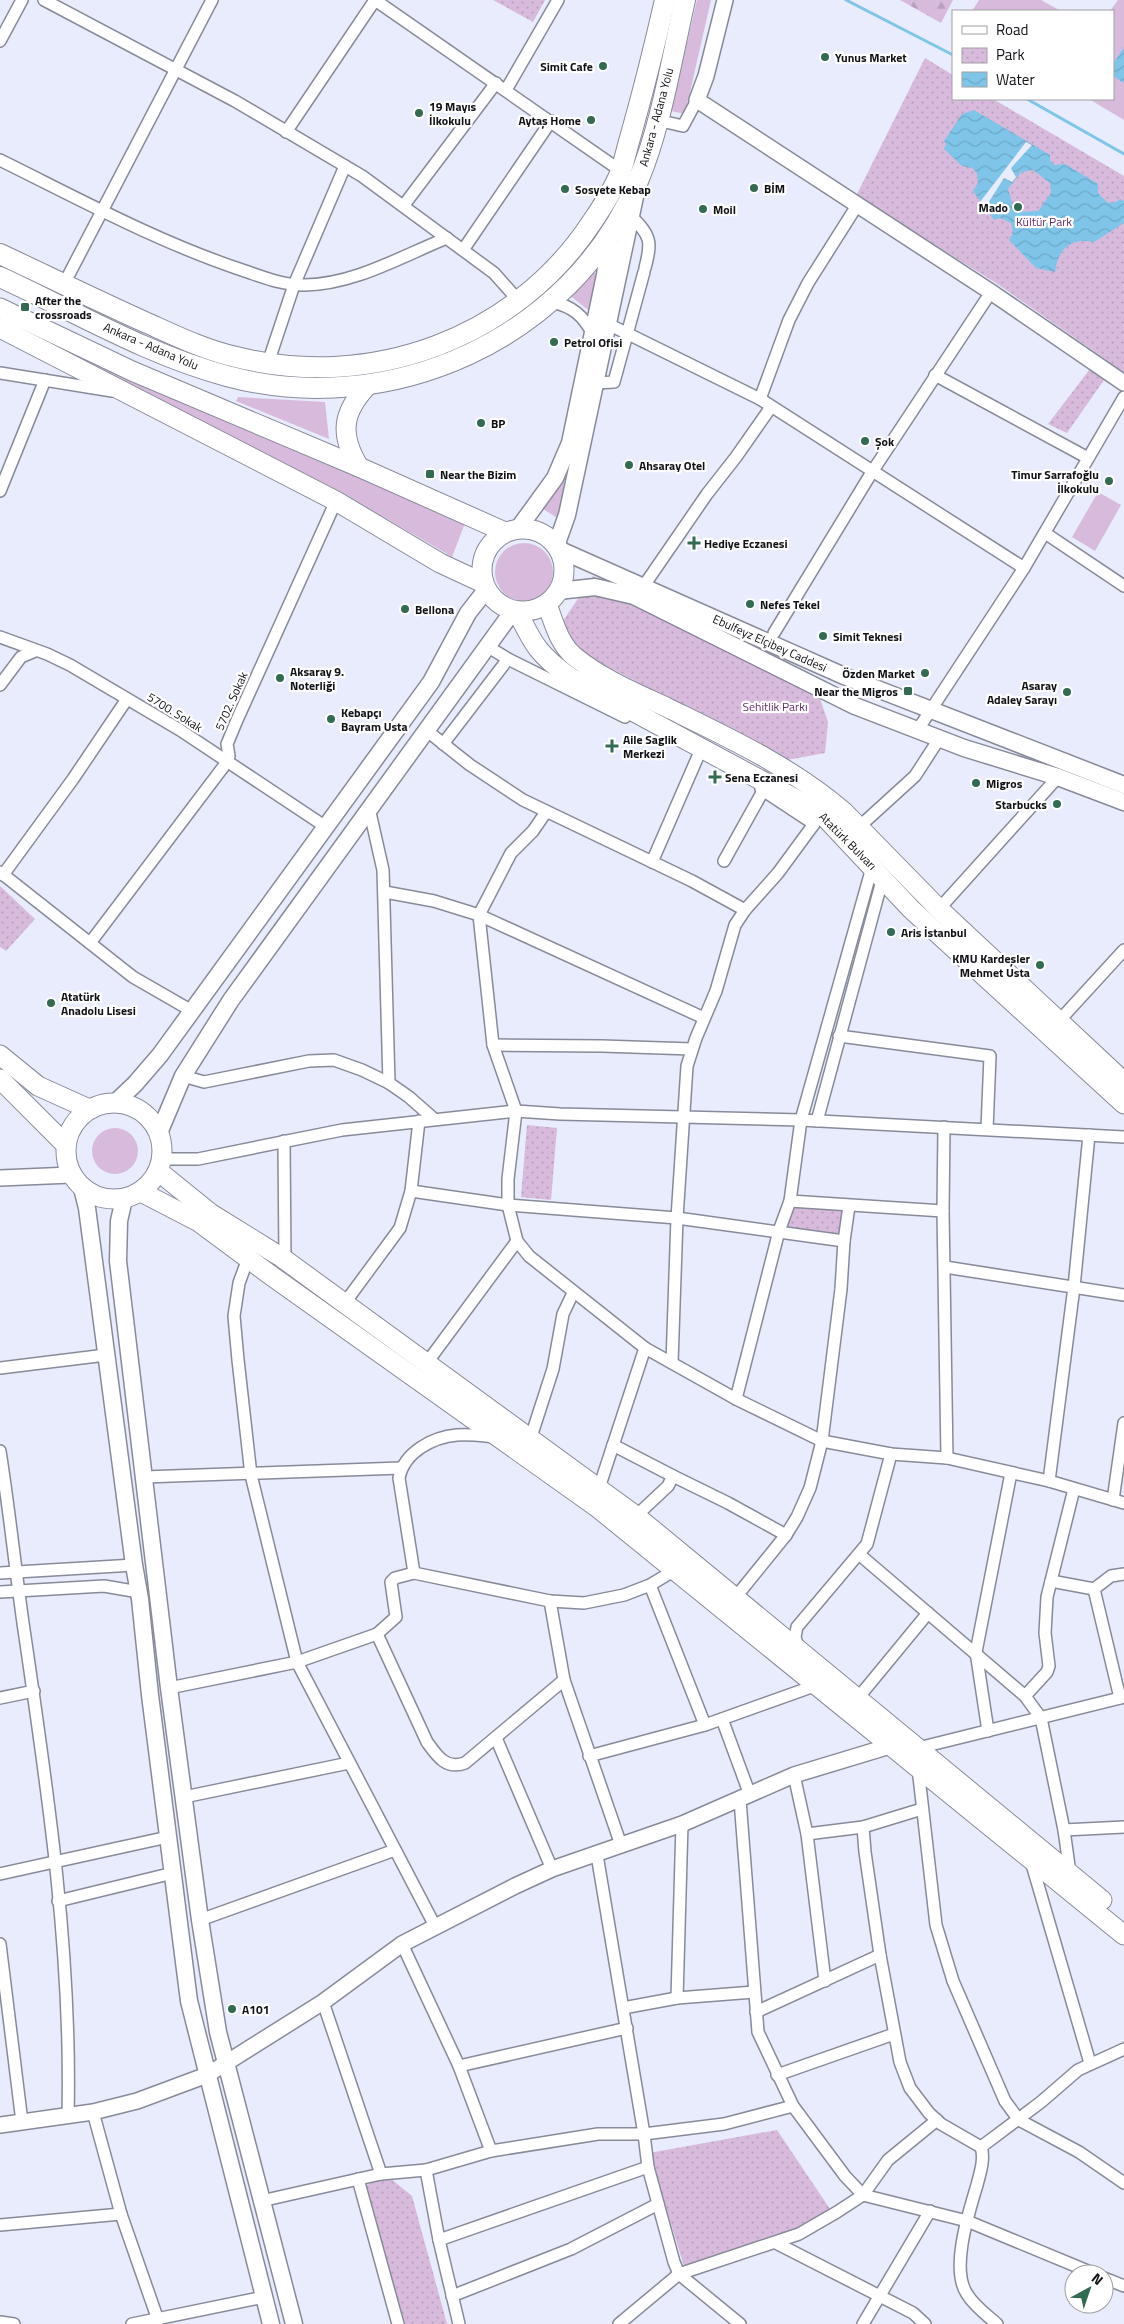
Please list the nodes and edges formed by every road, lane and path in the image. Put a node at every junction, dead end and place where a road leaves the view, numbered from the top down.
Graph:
1 (22, 0) edge
2 (44, 0) edge
3 (212, 0) edge
4 (558, 0) edge
5 (665, 0) edge
6 (685, 0) edge
7 (725, 0) edge
8 (0, 41) edge
9 (176, 70) junction
10 (647, 81) junction
11 (501, 87) junction
12 (697, 100) junction
13 (657, 120) junction
14 (551, 121) junction
15 (286, 132) junction
16 (0, 160) edge
17 (345, 166) junction
18 (621, 171) junction
19 (638, 181) junction
20 (858, 204) junction
21 (404, 205) junction
22 (102, 210) junction
23 (632, 216) junction
24 (611, 233) junction
25 (447, 238) junction
26 (463, 250) junction
27 (0, 254) edge
28 (0, 277) edge
29 (64, 284) junction
30 (294, 285) junction
31 (991, 292) junction
32 (519, 300) junction
33 (551, 302) junction
34 (0, 308) edge
35 (608, 324) junction
36 (0, 328) edge
37 (593, 334) junction
38 (628, 334) junction
39 (268, 363) junction
40 (0, 373) edge
41 (935, 375) junction
42 (45, 380) junction
43 (595, 383) junction
44 (1124, 383) edge
45 (369, 384) junction
46 (127, 393) junction
47 (1124, 397) edge
48 (760, 399) junction
49 (771, 407) junction
50 (1088, 458) junction
51 (358, 467) junction
52 (872, 472) junction
53 (3, 474) edge
54 (0, 491) edge
55 (336, 501) junction
56 (512, 531) junction
57 (1045, 533) junction
58 (557, 547) junction
59 (1024, 568) junction
60 (484, 586) junction
61 (1124, 586) edge
62 (644, 587) junction
63 (553, 598) junction
64 (515, 611) junction
65 (774, 633) dead end
66 (0, 636) edge
67 (487, 646) junction
68 (35, 651) junction
69 (508, 659) junction
70 (0, 685) edge
71 (128, 699) junction
72 (931, 711) junction
73 (426, 730) junction
74 (917, 731) junction
75 (939, 739) junction
76 (443, 744) junction
77 (699, 754) junction
78 (227, 762) junction
79 (1058, 777) junction
80 (1124, 785) edge
81 (763, 791) junction
82 (1124, 802) edge
83 (369, 808) junction
84 (820, 811) junction
85 (546, 812) junction
86 (326, 827) junction
87 (859, 827) junction
88 (886, 854) junction
89 (724, 861) dead end
90 (652, 862) junction
91 (878, 872) junction
92 (2, 873) edge
93 (385, 892) junction
94 (939, 909) junction
95 (745, 910) junction
96 (479, 915) junction
97 (90, 943) junction
98 (1124, 950) edge
99 (192, 1011) junction
100 (704, 1018) junction
101 (1059, 1021) junction
102 (839, 1036) junction
103 (493, 1045) junction
104 (692, 1050) junction
105 (0, 1055) edge
106 (183, 1076) junction
107 (389, 1082) junction
108 (1124, 1082) edge
109 (3, 1086) edge
110 (116, 1102) junction
111 (1124, 1104) edge
112 (89, 1109) junction
113 (516, 1111) junction
114 (683, 1117) junction
115 (434, 1119) junction
116 (801, 1120) junction
117 (419, 1121) junction
118 (817, 1121) junction
119 (944, 1127) junction
120 (987, 1130) junction
121 (159, 1133) junction
122 (1089, 1135) junction
123 (1124, 1137) edge
124 (284, 1141) junction
125 (65, 1144) junction
126 (160, 1165) junction
127 (0, 1178) edge
128 (77, 1182) junction
129 (411, 1191) junction
130 (133, 1195) junction
131 (790, 1201) junction
132 (508, 1205) junction
133 (850, 1206) junction
134 (943, 1211) junction
135 (677, 1218) junction
136 (779, 1231) junction
137 (517, 1241) junction
138 (844, 1241) junction
139 (252, 1250) junction
140 (285, 1261) junction
141 (945, 1267) junction
142 (1074, 1287) junction
143 (573, 1293) junction
144 (1124, 1295) edge
145 (344, 1304) junction
146 (644, 1348) junction
147 (106, 1355) junction
148 (672, 1363) junction
149 (426, 1364) junction
150 (0, 1368) edge
151 (736, 1399) junction
152 (1124, 1423) edge
153 (498, 1437) junction
154 (530, 1440) junction
155 (822, 1441) junction
156 (613, 1445) junction
157 (0, 1451) edge
158 (891, 1454) junction
159 (947, 1458) junction
160 (548, 1463) junction
161 (401, 1468) junction
162 (2, 1470) edge
163 (1011, 1473) junction
164 (251, 1475) junction
165 (672, 1476) junction
166 (144, 1477) junction
167 (1049, 1481) junction
168 (599, 1488) junction
169 (1074, 1489) junction
170 (1118, 1502) edge
171 (636, 1516) junction
172 (786, 1535) junction
173 (860, 1555) junction
174 (134, 1565) junction
175 (675, 1570) junction
176 (17, 1572) junction
177 (0, 1573) edge
178 (414, 1573) junction
179 (1124, 1574) edge
180 (1050, 1581) junction
181 (650, 1584) junction
182 (19, 1589) junction
183 (1094, 1589) junction
184 (0, 1592) edge
185 (139, 1592) junction
186 (736, 1598) junction
187 (550, 1601) junction
188 (928, 1613) junction
189 (786, 1632) junction
190 (377, 1634) junction
191 (976, 1652) junction
192 (297, 1662) junction
193 (564, 1680) junction
194 (817, 1685) junction
195 (169, 1688) junction
196 (34, 1691) junction
197 (1025, 1696) junction
198 (0, 1698) edge
199 (858, 1698) junction
200 (1122, 1698) edge
201 (1041, 1718) junction
202 (722, 1719) junction
203 (705, 1725) junction
204 (988, 1731) junction
205 (496, 1738) junction
206 (890, 1746) junction
207 (589, 1756) junction
208 (915, 1758) junction
209 (349, 1762) junction
210 (794, 1776) junction
211 (184, 1797) junction
212 (745, 1798) junction
213 (922, 1809) junction
214 (682, 1824) junction
215 (863, 1827) junction
216 (1124, 1828) edge
217 (1064, 1830) junction
218 (806, 1834) junction
219 (168, 1837) junction
220 (620, 1845) junction
221 (395, 1850) junction
222 (597, 1855) junction
223 (1031, 1859) junction
224 (55, 1863) junction
225 (552, 1870) junction
226 (174, 1873) junction
227 (0, 1874) edge
228 (1070, 1874) junction
229 (58, 1901) junction
230 (1124, 1919) edge
231 (200, 1920) junction
232 (435, 1926) junction
233 (1124, 1934) edge
234 (0, 1944) edge
235 (402, 1944) junction
236 (880, 1955) junction
237 (825, 1981) junction
238 (754, 1992) junction
239 (676, 1998) junction
240 (323, 2002) junction
241 (623, 2008) junction
242 (756, 2012) junction
243 (4, 2017) edge
244 (627, 2028) junction
245 (894, 2034) junction
246 (1124, 2049) edge
247 (1090, 2063) junction
248 (227, 2064) junction
249 (459, 2066) junction
250 (777, 2075) junction
251 (207, 2076) junction
252 (793, 2106) junction
253 (93, 2112) junction
254 (68, 2116) junction
255 (936, 2120) junction
256 (1019, 2120) junction
257 (22, 2122) junction
258 (0, 2125) edge
259 (644, 2134) junction
260 (981, 2147) junction
261 (491, 2151) junction
262 (648, 2167) junction
263 (426, 2170) junction
264 (381, 2174) junction
265 (358, 2179) junction
266 (1124, 2183) edge
267 (863, 2195) junction
268 (261, 2201) junction
269 (658, 2204) junction
270 (930, 2210) junction
271 (121, 2214) junction
272 (967, 2220) junction
273 (0, 2225) edge
274 (439, 2240) junction
275 (776, 2243) junction
276 (1071, 2264) edge
277 (679, 2274) junction
278 (452, 2296) junction
279 (878, 2296) junction
280 (264, 2297) junction
281 (158, 2320) junction
282 (0, 2322) edge
283 (14, 2324) edge
284 (132, 2324) edge
285 (271, 2324) edge
286 (294, 2324) edge
287 (398, 2324) edge
288 (459, 2324) edge
289 (619, 2324) edge
290 (740, 2324) edge
291 (863, 2324) edge
292 (925, 2324) edge
293 (997, 2324) edge

1 - 8 street
2 - 9 street
3 - 9 street
4 - 11 street
5 - 10 highway, Ankara - Adana Yolu
6 - 13 highway, Ankara - Adana Yolu
7 - 12 street
9 - 15 street
9 - 22 street
10 - 18 highway, Ankara - Adana Yolu
10 - 24 main road
11 - 14 street
11 - 15 street
11 - 21 street
12 - 13 street
12 - 20 street
13 - 19 highway, Ankara - Adana Yolu
14 - 18 street
14 - 26 street
15 - 17 street
16 - 22 street
17 - 21 street
17 - 30 street
18 - 32 highway, Ankara - Adana Yolu
19 - 23 main road
19 - 24 highway, Ankara - Adana Yolu
20 - 31 street
20 - 48 street
21 - 25 street
22 - 29 street
22 - 30 street
23 - 35 main road
23 - 38 street
24 - 33 highway, Ankara - Adana Yolu
24 - 37 main road
25 - 26 street
25 - 30 street
26 - 32 street
27 - 29 highway, Ankara - Adana Yolu
28 - 45 highway, Ankara - Adana Yolu
29 - 39 highway, Ankara - Adana Yolu
30 - 39 street
31 - 41 street
31 - 44 street
32 - 39 highway, Ankara - Adana Yolu
33 - 37 street
33 - 45 highway, Ankara - Adana Yolu
34 - 51 main road
35 - 38 street
35 - 43 main road
36 - 46 main road
37 - 56 main road
38 - 43 street
38 - 48 street
40 - 42 street
41 - 50 street
41 - 52 street
42 - 46 street
42 - 53 street
43 - 58 main road
45 - 51 main road
46 - 55 main road
47 - 50 street
48 - 49 street
49 - 52 street
49 - 62 street
50 - 57 street
51 - 56 main road
52 - 59 street
52 - 65 street
53 - 54 street
55 - 60 main road
55 - 78 street, 5702. Sokak
56 - 58 main road
56 - 60 main road
57 - 59 street
57 - 61 street
58 - 62 main road, Ebulfeyz Elçibey Caddesi
58 - 63 main road
59 - 72 street
60 - 64 main road
60 - 86 main road
62 - 72 main road, Ebulfeyz Elçibey Caddesi
63 - 64 main road
63 - 74 main road, Ebulfeyz Elçibey Caddesi
63 - 84 main road, Atatürk Bulvarı
64 - 67 main road
64 - 84 main road, Atatürk Bulvarı
66 - 68 street, 5700. Sokak
67 - 69 street
67 - 73 main road
68 - 70 street
68 - 71 street, 5700. Sokak
69 - 76 street
69 - 77 street
71 - 78 street, 5700. Sokak
71 - 92 street
72 - 74 street
72 - 80 main road, Ebulfeyz Elçibey Caddesi
73 - 76 street
73 - 83 main road
74 - 75 main road, Ebulfeyz Elçibey Caddesi
75 - 79 main road, Ebulfeyz Elçibey Caddesi
75 - 87 street
76 - 85 street
77 - 81 street
77 - 90 street
78 - 86 street, 5700. Sokak
78 - 97 street
79 - 82 main road, Ebulfeyz Elçibey Caddesi
79 - 94 street
81 - 84 street
81 - 89 street
83 - 93 street
83 - 106 main road
84 - 87 main road, Atatürk Bulvarı
84 - 91 main road, Atatürk Bulvarı
84 - 95 street
85 - 90 street
85 - 96 street
86 - 99 main road
87 - 88 main road, Atatürk Bulvarı
88 - 91 street
88 - 91 street
88 - 94 main road, Atatürk Bulvarı
90 - 95 street
91 - 102 street
91 - 111 main road, Atatürk Bulvarı
91 - 116 street
92 - 97 street
93 - 96 street
93 - 107 street
94 - 101 main road, Atatürk Bulvarı
95 - 100 street
96 - 100 street
96 - 103 street
97 - 99 street
98 - 101 street
99 - 110 main road
100 - 104 street
101 - 108 main road, Atatürk Bulvarı
102 - 118 street
102 - 120 street
103 - 104 street
103 - 113 street
104 - 114 street
105 - 112 main road
106 - 107 street
106 - 121 main road
107 - 115 street
109 - 125 main road
110 - 112 main road
110 - 121 main road
112 - 125 main road
113 - 114 street
113 - 115 street
113 - 132 street
114 - 116 street
114 - 135 street
115 - 117 street
116 - 118 street
116 - 131 street
117 - 124 street
117 - 129 street
118 - 119 street
119 - 120 street
119 - 134 street
120 - 122 street
121 - 126 main road
122 - 123 street
122 - 142 street
124 - 126 street
124 - 140 street
125 - 128 main road
126 - 130 main road
126 - 139 main road
127 - 128 street
128 - 130 main road
128 - 147 main road
129 - 132 street
129 - 145 street
130 - 139 main road
130 - 166 main road
131 - 133 street
131 - 136 street
132 - 135 street
132 - 137 street
133 - 134 street
133 - 138 street
134 - 141 street
135 - 136 street
135 - 148 street
136 - 138 street
136 - 151 street
137 - 143 street
137 - 149 street
138 - 155 street
139 - 140 main road
139 - 153 main road
139 - 164 street
140 - 145 main road
141 - 142 street
141 - 159 street
142 - 144 street
142 - 167 street
143 - 146 street
143 - 154 street
145 - 149 main road
146 - 148 street
146 - 156 street
147 - 150 street
147 - 174 main road
148 - 151 street
149 - 154 main road
151 - 155 street
152 - 170 street
153 - 160 main road
153 - 161 street
154 - 160 main road
155 - 158 street
155 - 172 street
156 - 165 street
156 - 168 street
157 - 162 street
158 - 159 street
158 - 173 street
159 - 163 street
160 - 168 main road
160 - 175 main road
161 - 164 street
161 - 178 street
162 - 176 street
163 - 167 street
163 - 191 street
164 - 166 street
164 - 192 street
165 - 171 street
165 - 172 street
166 - 195 main road
167 - 169 street
168 - 171 main road
169 - 170 street
169 - 180 street
171 - 186 main road
172 - 186 street
173 - 188 street
173 - 189 street
174 - 176 street
174 - 185 main road
175 - 181 street
175 - 194 main road
176 - 177 street
176 - 182 street
178 - 187 street
178 - 190 street
179 - 183 street
180 - 183 street
180 - 197 street
181 - 187 street
181 - 203 street
182 - 184 street
182 - 185 street
182 - 196 street
183 - 200 street
185 - 219 main road
186 - 189 main road
187 - 193 street
188 - 191 street
188 - 199 street
189 - 199 main road
190 - 192 street
190 - 205 street
191 - 197 street
191 - 204 street
192 - 195 street
192 - 209 street
193 - 205 street
193 - 207 street
194 - 202 street
194 - 206 main road
195 - 211 main road
196 - 198 street
196 - 224 street
197 - 201 street
199 - 208 main road
200 - 201 street
201 - 204 street
201 - 217 street
202 - 203 street
202 - 212 street
203 - 207 street
204 - 208 street
205 - 225 street
206 - 208 main road
206 - 210 street
207 - 220 street
208 - 213 street
208 - 223 main road
208 - 228 main road
209 - 211 street
209 - 221 street
210 - 212 street
210 - 218 street
211 - 231 main road
212 - 214 street
212 - 238 street
213 - 215 street
213 - 256 street
214 - 220 street
214 - 239 street
215 - 218 street
215 - 236 street
216 - 217 street
217 - 228 street
218 - 237 street
219 - 224 street
219 - 226 main road
220 - 222 street
221 - 231 street
221 - 232 street
222 - 225 street
222 - 241 street
223 - 233 main road
223 - 247 street
224 - 227 street
224 - 229 street
225 - 232 street
226 - 229 street
226 - 251 main road
228 - 230 main road
229 - 254 street
231 - 248 main road
232 - 235 street
234 - 243 street
235 - 240 street
235 - 249 street
236 - 237 street
236 - 245 street
237 - 242 street
238 - 239 street
238 - 242 street
239 - 241 street
240 - 248 street
240 - 264 street
241 - 244 street
242 - 250 street
243 - 257 street
244 - 249 street
244 - 259 street
245 - 250 street
245 - 255 street
246 - 247 street
247 - 256 street
248 - 251 street
248 - 268 main road
249 - 261 street
250 - 252 street
251 - 253 street
251 - 280 main road
252 - 259 street
252 - 267 street
253 - 254 street
253 - 271 street
254 - 257 street
255 - 260 street
255 - 267 street
256 - 260 street
256 - 266 street
257 - 258 street
259 - 261 street
259 - 262 street
260 - 272 street
261 - 263 street
262 - 269 street
262 - 274 street
263 - 264 street
263 - 274 street
264 - 265 street
265 - 268 street
265 - 287 street
267 - 270 street
267 - 275 street
268 - 286 main road
269 - 277 street
269 - 278 street
270 - 272 street
270 - 279 street
271 - 273 street
271 - 281 street
272 - 276 street
272 - 293 street
274 - 278 street
275 - 277 street
275 - 279 street
277 - 289 street
277 - 290 street
278 - 288 street
279 - 291 street
279 - 292 street
280 - 281 street
280 - 285 main road
281 - 284 street
282 - 283 street

